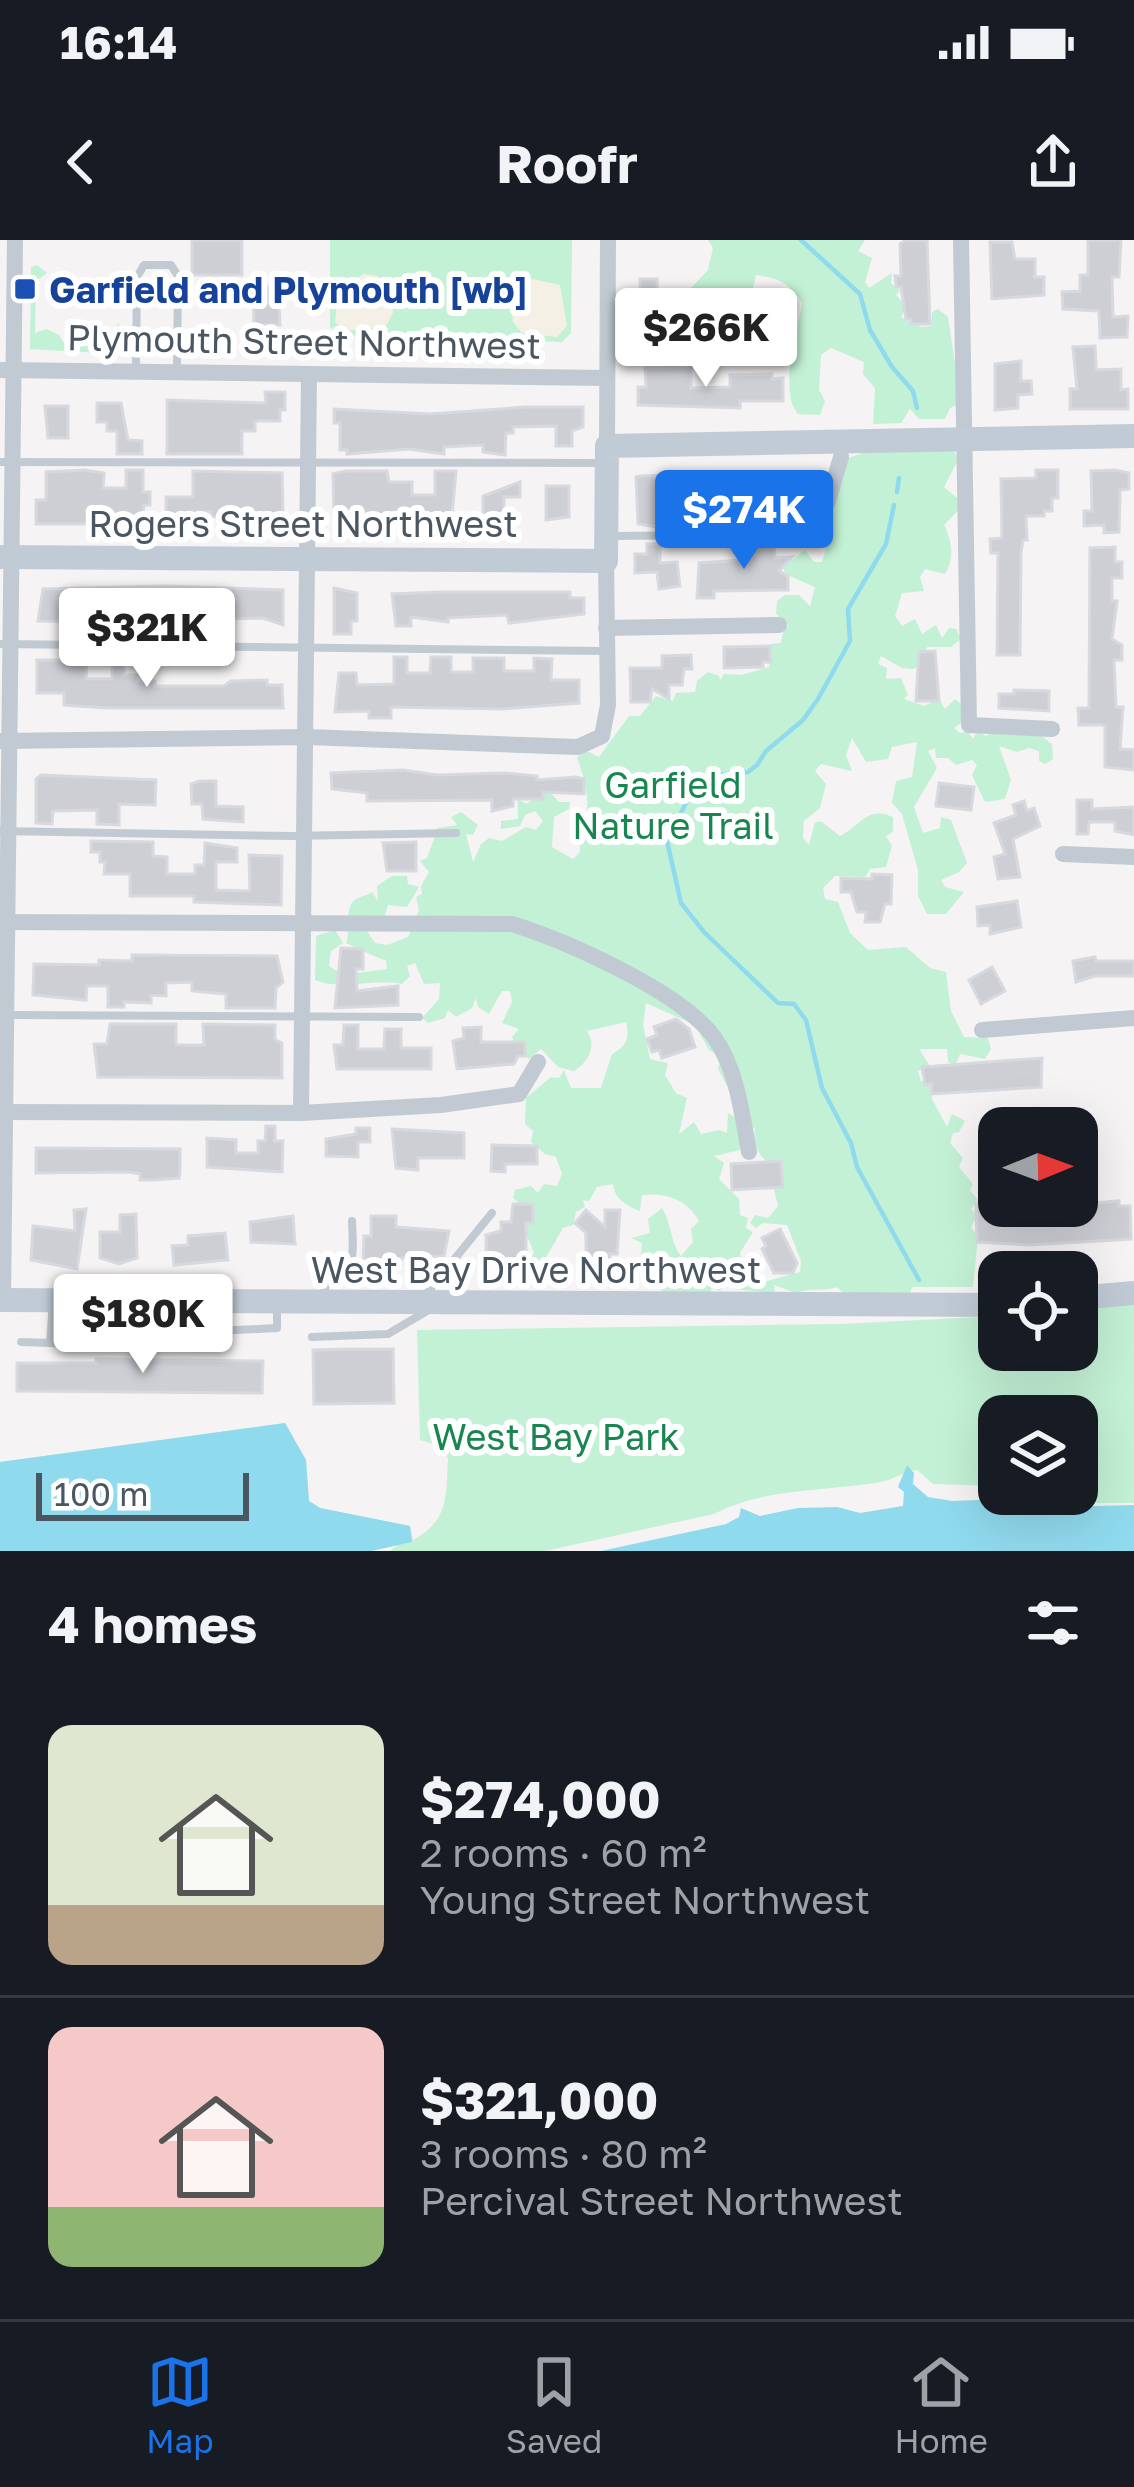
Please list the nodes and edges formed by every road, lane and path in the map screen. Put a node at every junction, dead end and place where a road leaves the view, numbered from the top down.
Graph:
1 (15, 240) edge
2 (608, 240) edge
3 (961, 240) edge
4 (7, 276) edge
5 (7, 370) edge
6 (136, 371) junction
7 (177, 372) junction
8 (309, 375) junction
9 (607, 377) junction
10 (1134, 436) edge
11 (966, 439) junction
12 (607, 454) junction
13 (841, 457) dead end
14 (6, 461) edge
15 (310, 463) junction
16 (811, 534) joint
17 (606, 549) junction
18 (6, 557) edge
19 (308, 559) junction
20 (779, 626) dead end
21 (606, 628) junction
22 (5, 644) edge
23 (308, 646) junction
24 (607, 651) junction
25 (1052, 729) dead end
26 (307, 737) junction
27 (4, 741) edge
28 (4, 831) edge
29 (456, 833) dead end
30 (307, 836) junction
31 (1063, 854) dead end
32 (1134, 857) edge
33 (3, 922) edge
34 (305, 925) junction
35 (3, 1015) edge
36 (419, 1017) dead end
37 (303, 1018) junction
38 (1134, 1018) edge
39 (982, 1030) dead end
40 (538, 1062) dead end
41 (2, 1112) edge
42 (301, 1113) junction
43 (749, 1152) dead end
44 (492, 1213) dead end
45 (352, 1221) dead end
46 (1134, 1293) edge
47 (1098, 1296) edge
48 (2, 1300) edge
49 (53, 1300) junction
50 (427, 1303) junction
51 (277, 1304) junction
52 (322, 1304) junction
53 (978, 1305) edge
54 (312, 1336) dead end
55 (95, 1337) dead end
56 (20, 1342) dead end
57 (50, 1343) junction
58 (72, 1344) dead end

1 - 4 street
2 - 9 street
3 - 11 street
4 - 5 street
5 - 6 street, Plymouth Street Northwest
5 - 14 street
6 - 7 street, Plymouth Street Northwest
6 - 7 lane
7 - 8 street, Plymouth Street Northwest
8 - 9 street, Plymouth Street Northwest
8 - 15 street
9 - 12 street
10 - 11 street
11 - 12 street
11 - 25 street
12 - 15 lane
12 - 17 street
13 - 16 street
14 - 15 lane
14 - 18 street
15 - 19 street
16 - 17 lane
17 - 19 street, Rogers Street Northwest
17 - 21 street
18 - 19 street, Rogers Street Northwest
18 - 22 street
19 - 23 street
20 - 21 street
21 - 24 street
22 - 23 lane
22 - 27 street
23 - 24 lane
23 - 26 street
24 - 26 street
26 - 27 street
26 - 30 street
27 - 28 street
28 - 30 lane
28 - 33 street
29 - 30 lane
30 - 34 street
31 - 32 street
33 - 34 street
33 - 35 street
34 - 37 street
34 - 43 street
35 - 37 lane
35 - 41 street
36 - 37 lane
37 - 42 street
38 - 39 street
40 - 42 street
41 - 42 street
41 - 48 street
44 - 50 lane
45 - 52 lane
46 - 47 street
48 - 49 street, West Bay Drive Northwest
49 - 51 street, West Bay Drive Northwest
49 - 57 lane
50 - 52 street, West Bay Drive Northwest
50 - 53 street, West Bay Drive Northwest
50 - 54 lane
51 - 52 street, West Bay Drive Northwest
51 - 55 lane
56 - 57 lane
57 - 58 lane

